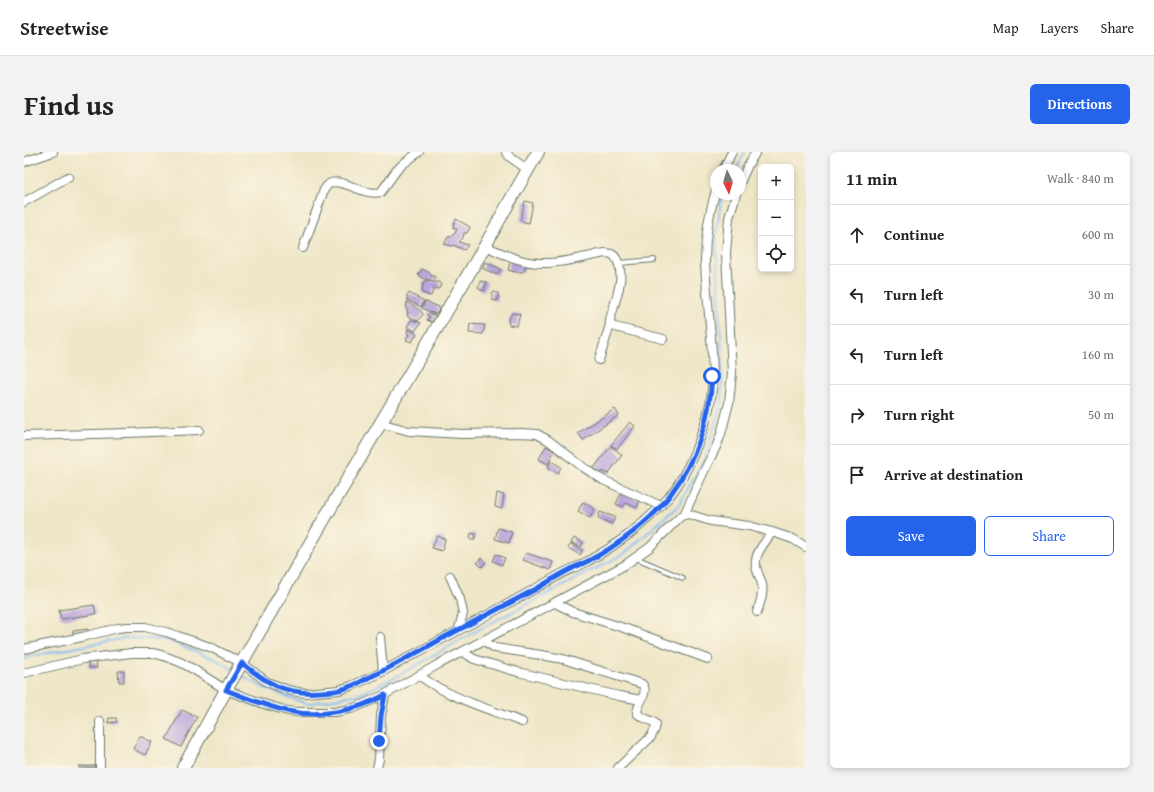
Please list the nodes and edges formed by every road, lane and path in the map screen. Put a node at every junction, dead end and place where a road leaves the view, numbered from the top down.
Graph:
1 (53, 152) edge
2 (419, 152) edge
3 (506, 152) edge
4 (538, 152) edge
5 (732, 152) edge
6 (756, 152) edge
7 (24, 162) edge
8 (726, 164) edge
9 (528, 170) junction
10 (746, 170) edge
11 (68, 177) dead end
12 (713, 200) edge
13 (734, 200) edge
14 (24, 202) edge
15 (485, 246) junction
16 (303, 248) dead end
17 (654, 260) dead end
18 (619, 263) junction
19 (610, 325) junction
20 (663, 339) dead end
21 (599, 360) dead end
22 (380, 423) junction
23 (198, 430) dead end
24 (24, 436) edge
25 (661, 506) junction
26 (684, 515) junction
27 (772, 532) junction
28 (806, 547) edge
29 (635, 558) junction
30 (450, 576) dead end
31 (684, 578) dead end
32 (555, 603) junction
33 (757, 612) dead end
34 (459, 629) junction
35 (380, 637) dead end
36 (484, 640) junction
37 (24, 649) edge
38 (463, 652) junction
39 (708, 658) dead end
40 (240, 666) junction
41 (383, 671) junction
42 (24, 673) edge
43 (420, 676) junction
44 (229, 686) junction
45 (385, 695) junction
46 (641, 700) junction
47 (100, 721) dead end
48 (522, 722) dead end
49 (100, 768) edge
50 (183, 768) edge
51 (377, 768) edge
52 (618, 768) edge

1 - 7 street
2 - 16 street
3 - 9 street
4 - 9 main road
5 - 8 street
6 - 10 street
9 - 15 main road
11 - 14 street
12 - 25 street
13 - 26 street
15 - 18 street
15 - 22 main road
17 - 18 lane
18 - 19 street
19 - 20 street
19 - 21 street
22 - 25 street
22 - 40 main road
23 - 24 street
25 - 34 street
26 - 27 street
26 - 29 street
27 - 28 street
27 - 33 street
29 - 31 lane
29 - 32 street
30 - 34 street
32 - 36 street
32 - 39 street
34 - 41 street
35 - 41 street
36 - 38 street
36 - 46 street
37 - 40 street
38 - 43 street
38 - 46 street
40 - 41 street
40 - 44 main road
42 - 44 street
43 - 45 street
43 - 48 street
44 - 45 street
44 - 50 main road
45 - 51 street
46 - 52 street
47 - 49 street

